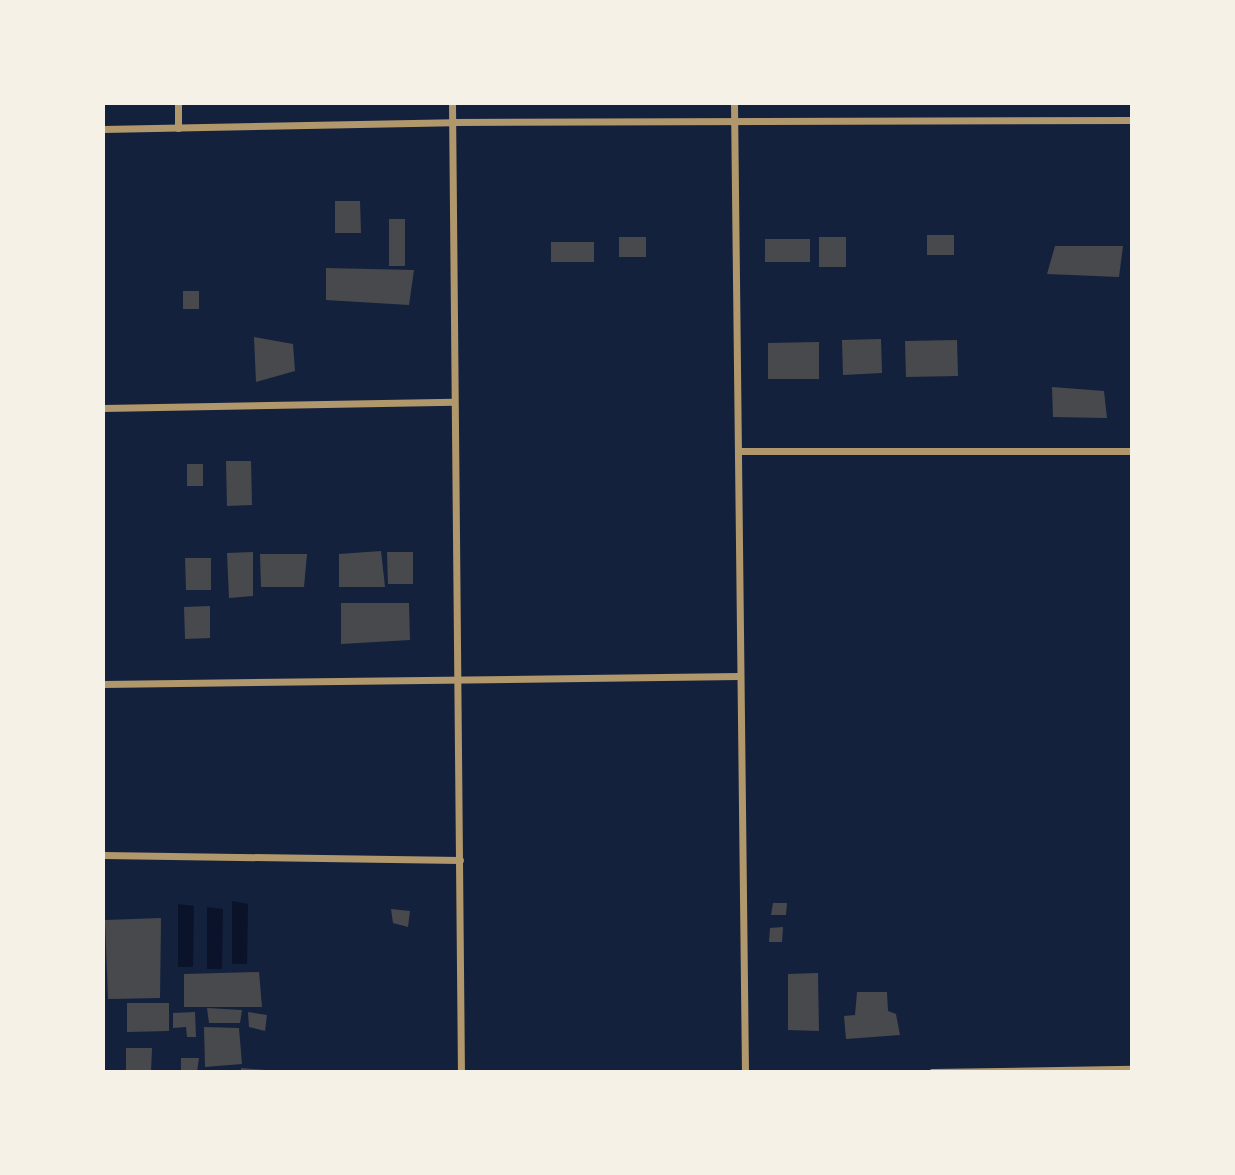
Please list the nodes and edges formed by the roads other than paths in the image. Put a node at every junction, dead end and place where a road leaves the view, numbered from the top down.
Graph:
1 (178, 103) edge
2 (452, 103) edge
3 (734, 103) edge
4 (1132, 120) edge
5 (452, 122) junction
6 (734, 123) junction
7 (177, 128) junction
8 (103, 129) edge
9 (454, 402) junction
10 (103, 408) edge
11 (738, 451) junction
12 (1132, 451) edge
13 (739, 676) junction
14 (457, 678) junction
15 (103, 684) edge
16 (103, 855) edge
17 (460, 860) junction
18 (1132, 1069) edge
19 (461, 1072) edge
20 (745, 1072) edge
21 (932, 1072) edge

1 - 7 street
2 - 5 street
3 - 6 street
4 - 6 street
5 - 6 street
5 - 7 street
5 - 9 street
6 - 11 street
7 - 8 street
9 - 10 street
9 - 14 street
11 - 12 street
11 - 13 street
13 - 14 street
13 - 20 street
14 - 15 street
14 - 17 street
16 - 17 street
17 - 19 street
18 - 21 street

